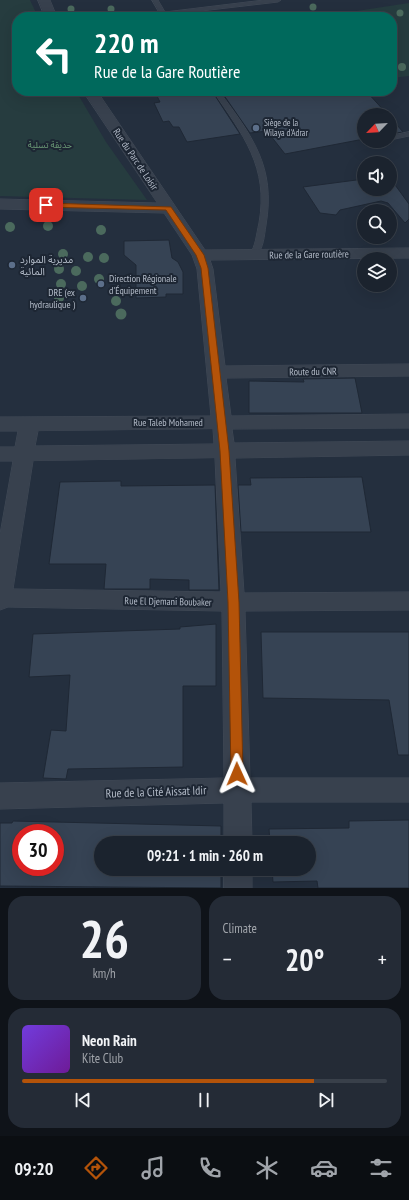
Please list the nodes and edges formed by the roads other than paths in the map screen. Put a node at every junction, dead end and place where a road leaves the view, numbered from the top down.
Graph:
1 (44, 0) edge
2 (155, 0) edge
3 (267, 0) edge
4 (278, 0) edge
5 (49, 12) edge
6 (162, 12) edge
7 (190, 12) edge
8 (93, 96) edge
9 (219, 96) edge
10 (409, 134) edge
11 (397, 137) edge
12 (0, 204) edge
13 (168, 208) junction
14 (409, 253) edge
15 (200, 255) junction
16 (253, 255) junction
17 (409, 370) edge
18 (216, 372) junction
19 (409, 421) edge
20 (222, 422) junction
21 (29, 423) junction
22 (0, 424) edge
23 (409, 448) edge
24 (225, 451) junction
25 (23, 453) junction
26 (0, 454) edge
27 (0, 598) edge
28 (0, 601) edge
29 (409, 601) edge
30 (233, 602) junction
31 (237, 790) junction
32 (409, 790) edge
33 (0, 796) edge
34 (238, 836) edge
35 (238, 876) edge
36 (238, 888) edge

1 - 5 street
2 - 6 lane
3 - 4 lane
3 - 7 lane
8 - 13 street, Rue du Parc de Loisir
9 - 16 lane
10 - 11 lane
12 - 13 street
13 - 15 street, Rue du Parc de Loisir
14 - 16 street, Rue de la Gare routière
15 - 16 street, Rue de la Gare routière
15 - 18 street, Rue du Parc de Loisir
17 - 18 street, Route du CNR
18 - 20 street, Rue du Parc de Loisir
19 - 20 street, Rue Taleb Mohamed
20 - 21 street, Rue Taleb Mohamed
20 - 24 street, Rue du Parc de Loisir
21 - 22 street, Rue Taleb Mohamed
21 - 25 street
23 - 24 street
24 - 25 street
24 - 30 street, Rue du Parc de Loisir
25 - 26 street
25 - 27 street
27 - 28 street
27 - 30 street, Rue El Djemani Boubaker
29 - 30 street, Rue El Djemani Boubaker
30 - 31 street, Rue du Parc de Loisir
31 - 32 street, Rue de la Cité Aissat Idir
31 - 33 street, Rue de la Cité Aissat Idir
31 - 34 street, Rue du Parc de Loisir
35 - 36 street

